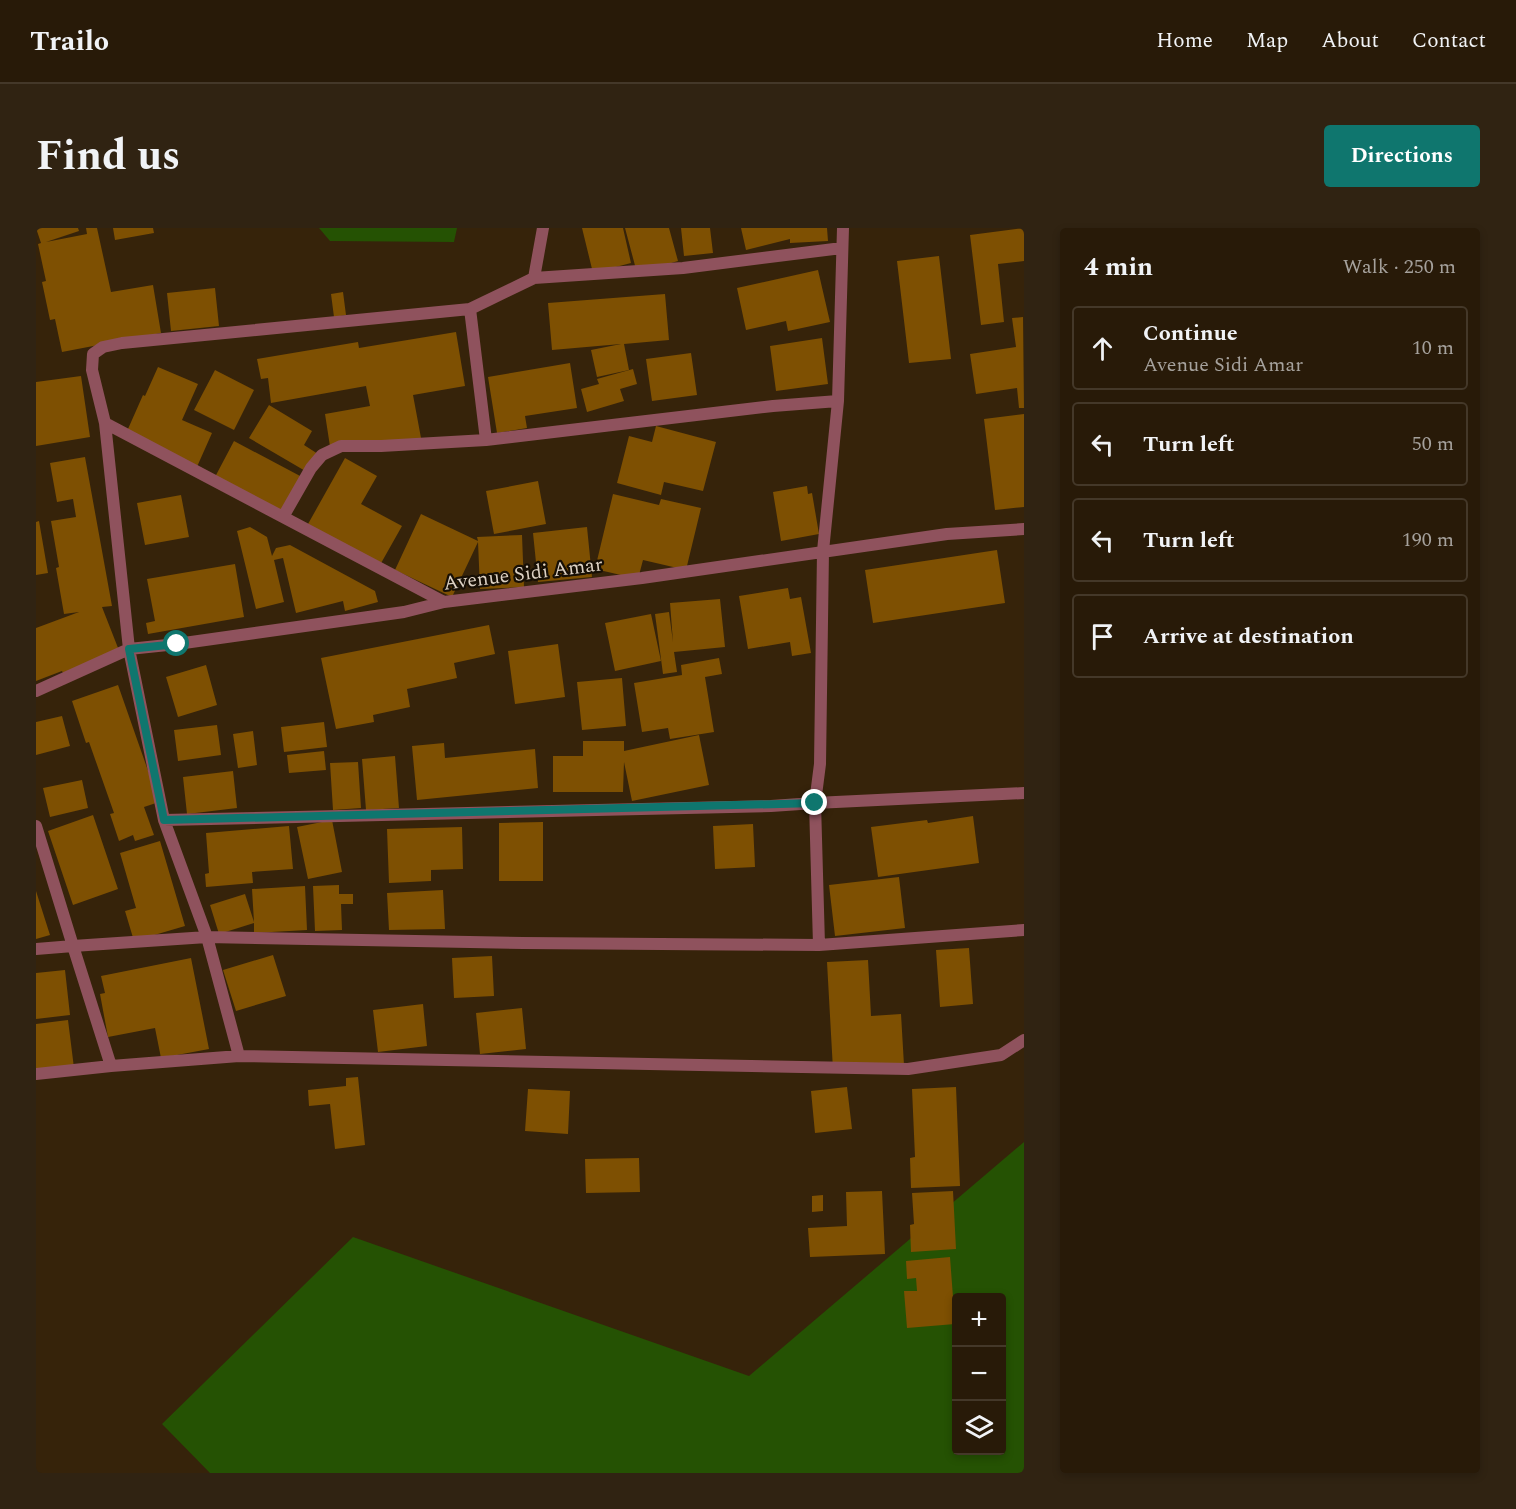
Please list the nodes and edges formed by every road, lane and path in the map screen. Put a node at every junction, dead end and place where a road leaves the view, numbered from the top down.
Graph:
1 (543, 228) edge
2 (843, 228) edge
3 (842, 249) junction
4 (534, 278) junction
5 (470, 309) junction
6 (838, 401) junction
7 (105, 423) junction
8 (486, 440) junction
9 (283, 517) junction
10 (1024, 529) edge
11 (823, 552) junction
12 (444, 602) junction
13 (129, 649) junction
14 (36, 691) edge
15 (1024, 793) edge
16 (815, 803) junction
17 (164, 820) junction
18 (36, 826) edge
19 (1024, 930) edge
20 (207, 937) junction
21 (819, 945) junction
22 (74, 946) junction
23 (36, 949) edge
24 (1024, 1040) edge
25 (239, 1056) junction
26 (111, 1066) junction
27 (36, 1074) edge

1 - 4 street
2 - 3 street
3 - 4 street
3 - 6 street
4 - 5 street
5 - 7 street
5 - 8 street
6 - 8 street
6 - 11 street
7 - 9 street
7 - 13 street
8 - 9 street
9 - 12 street
10 - 11 street, Avenue Sidi Amar
11 - 12 street, Avenue Sidi Amar
11 - 16 street
12 - 13 street, Avenue Sidi Amar
13 - 14 street, Avenue Sidi Amar
13 - 17 street
15 - 16 street
16 - 17 street
16 - 21 street
17 - 20 street
18 - 22 street
19 - 21 street
20 - 21 street
20 - 22 street
20 - 25 street
22 - 23 street
22 - 26 street
24 - 25 street
25 - 26 street
26 - 27 street

